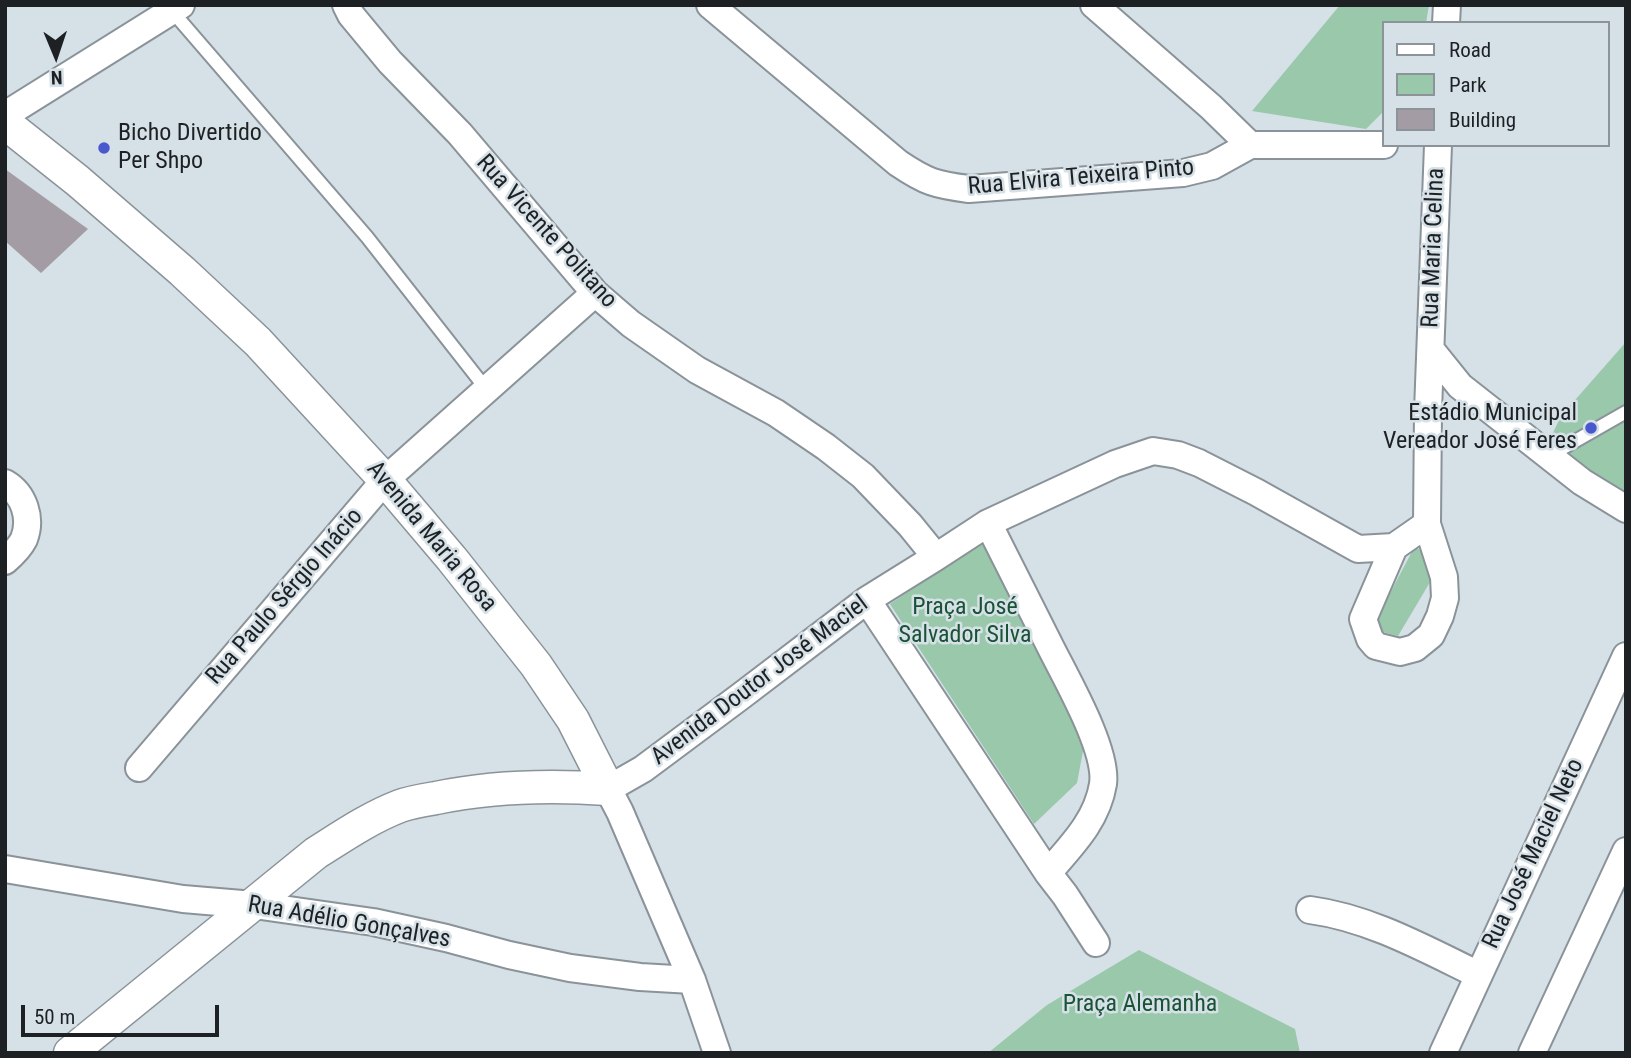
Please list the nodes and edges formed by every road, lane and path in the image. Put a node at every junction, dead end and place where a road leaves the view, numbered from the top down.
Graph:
1 (346, 5) edge
2 (710, 5) edge
3 (1094, 5) edge
4 (176, 8) edge
5 (5, 115) edge
6 (5, 123) edge
7 (1250, 145) junction
8 (1382, 145) edge
9 (1438, 147) edge
10 (596, 293) junction
11 (1431, 350) junction
12 (487, 390) junction
13 (1626, 412) edge
14 (1549, 456) junction
15 (385, 480) junction
16 (5, 483) edge
17 (1626, 509) edge
18 (988, 523) junction
19 (1427, 524) junction
20 (1394, 547) junction
21 (936, 557) junction
22 (5, 561) edge
23 (867, 600) junction
24 (1626, 656) edge
25 (139, 768) dead end
26 (608, 789) junction
27 (1626, 851) edge
28 (5, 869) edge
29 (1048, 873) junction
30 (254, 905) junction
31 (1310, 910) dead end
32 (1096, 943) dead end
33 (1479, 975) junction
34 (692, 980) junction
35 (69, 1053) edge
36 (717, 1053) edge
37 (1443, 1053) edge
38 (1532, 1053) edge

1 - 10 street, Rua Vicente Politano
2 - 7 street, Rua Elvira Teixeira Pinto
3 - 7 street
4 - 5 street
4 - 12 lane
6 - 15 street, Avenida Maria Rosa
7 - 8 street, Rua Elvira Teixeira Pinto
9 - 11 street, Rua Maria Celina
10 - 12 street, Rua Paulo Sérgio Inácio
10 - 21 street, Rua Vicente Politano
11 - 14 street
11 - 19 street
12 - 15 street, Rua Paulo Sérgio Inácio
13 - 14 lane
14 - 17 street
15 - 25 street, Rua Paulo Sérgio Inácio
15 - 26 street, Avenida Maria Rosa
16 - 22 street
18 - 20 street, Avenida Doutor José Maciel
18 - 21 street, Avenida Doutor José Maciel
18 - 29 street
19 - 20 street
19 - 20 street
21 - 23 street, Avenida Doutor José Maciel
23 - 26 street, Avenida Doutor José Maciel
23 - 29 street
24 - 33 street, Rua José Maciel Neto
26 - 30 street
26 - 34 street, Avenida Maria Rosa
27 - 38 street
28 - 30 street, Rua Adélio Gonçalves
29 - 32 street
30 - 34 street, Rua Adélio Gonçalves
30 - 35 street
31 - 33 street
33 - 37 street, Rua José Maciel Neto
34 - 36 street, Avenida Maria Rosa

